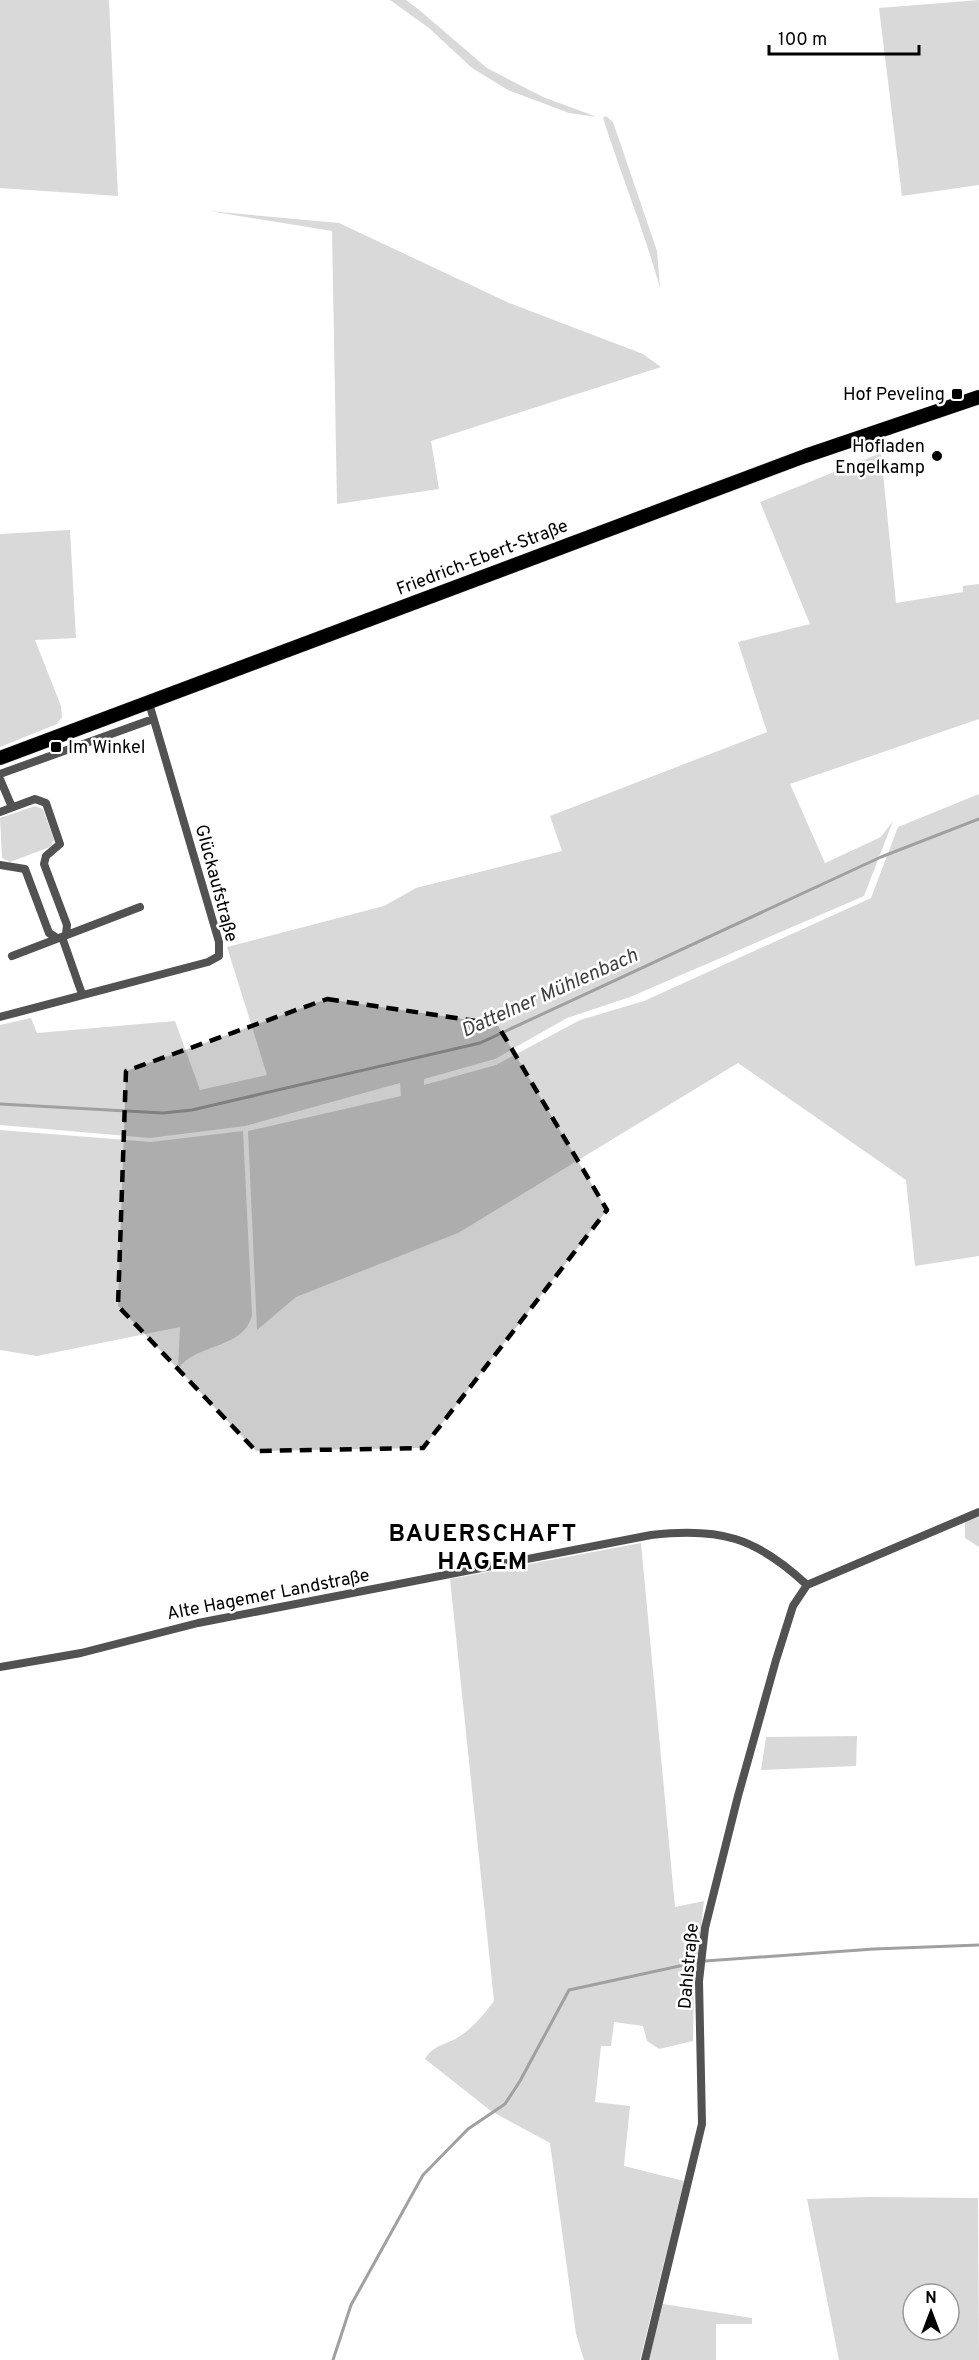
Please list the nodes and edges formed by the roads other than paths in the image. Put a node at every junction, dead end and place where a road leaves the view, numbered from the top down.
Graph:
1 (979, 397) edge
2 (149, 703) junction
3 (153, 719) junction
4 (0, 758) edge
5 (0, 774) edge
6 (0, 779) edge
7 (12, 807) junction
8 (0, 812) edge
9 (0, 865) edge
10 (140, 907) dead end
11 (62, 936) junction
12 (12, 956) dead end
13 (82, 994) junction
14 (0, 1017) edge
15 (979, 1512) edge
16 (807, 1584) junction
17 (0, 1667) edge
18 (645, 2360) edge

1 - 2 main road, Friedrich-Ebert-Straße
2 - 3 street, Glückaufstraße
2 - 4 main road, Friedrich-Ebert-Straße
3 - 5 street
3 - 13 street, Glückaufstraße
6 - 7 street
7 - 8 street
7 - 11 street
9 - 11 street
10 - 11 street
11 - 12 street
11 - 13 street
13 - 14 street, Glückaufstraße
15 - 16 street
16 - 17 street, Alte Hagemer Landstraße
16 - 18 street, Dahlstraße

